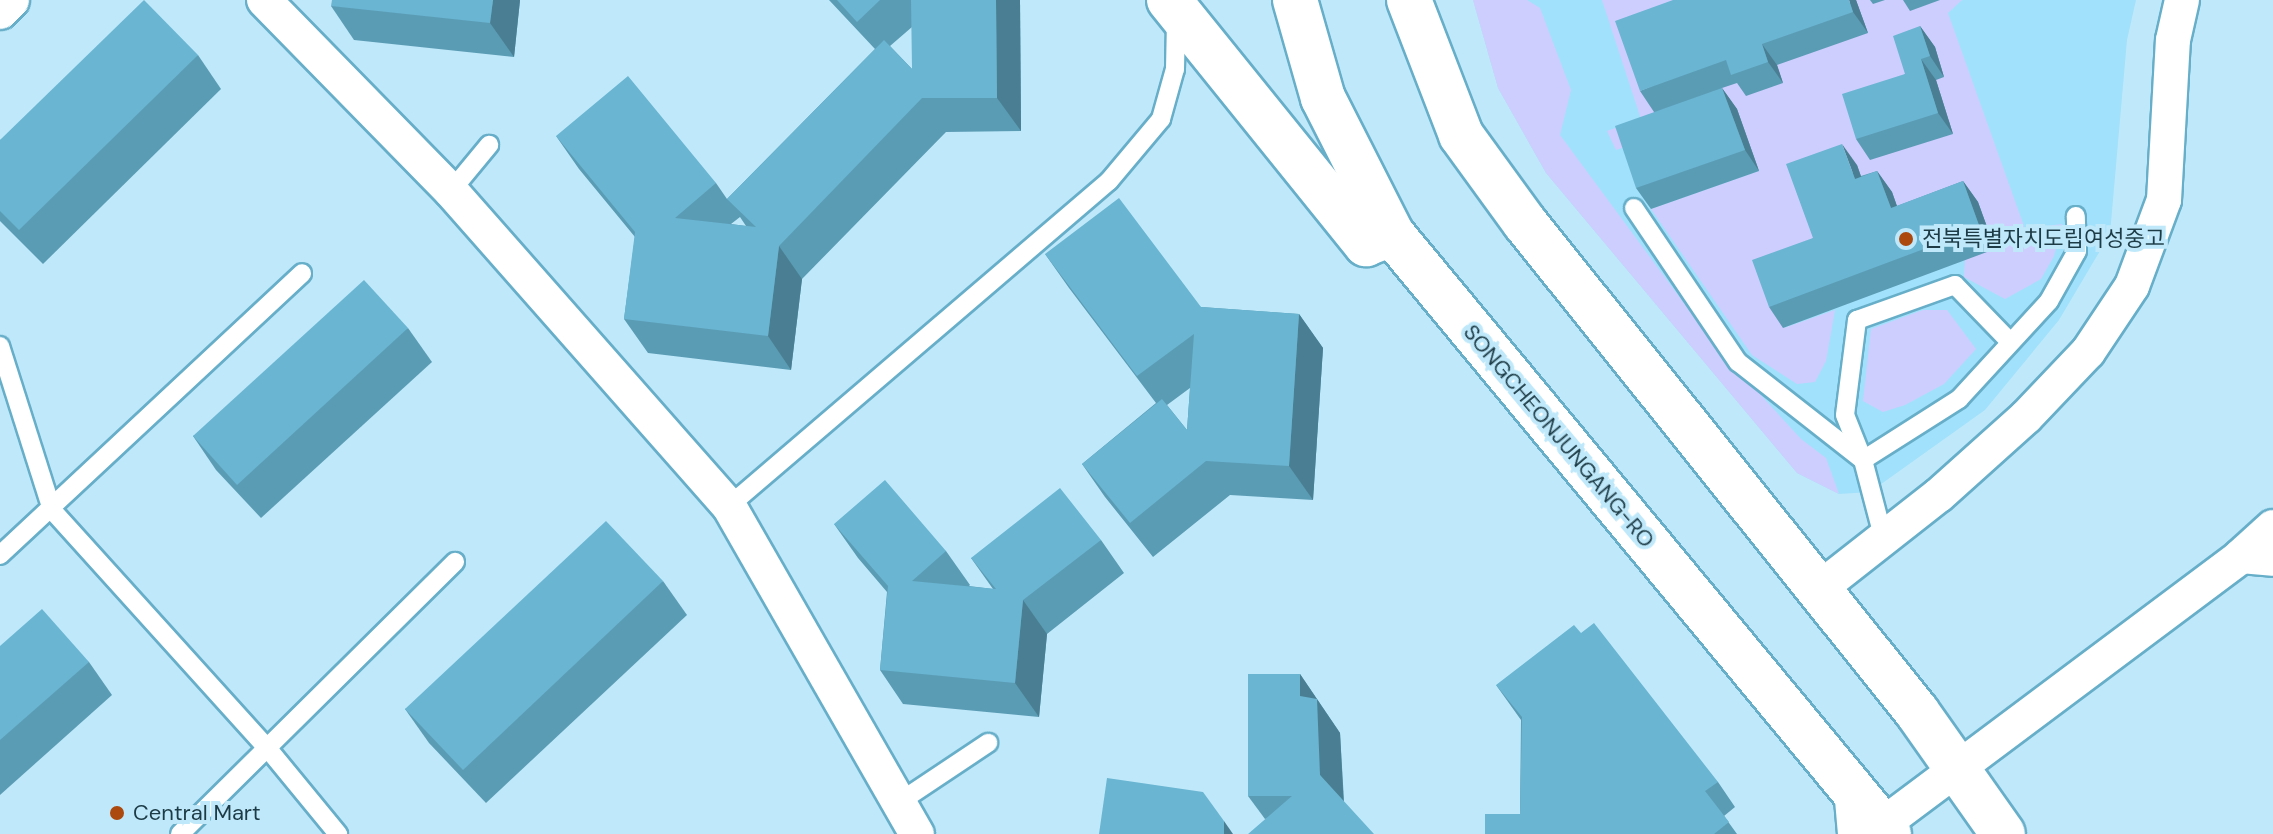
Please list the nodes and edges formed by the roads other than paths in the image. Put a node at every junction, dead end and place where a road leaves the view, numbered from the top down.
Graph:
1 (12, 0) edge
2 (264, 0) edge
3 (1295, 0) edge
4 (1409, 0) edge
5 (2182, 0) edge
6 (1173, 3) edge
7 (0, 12) edge
8 (489, 145) dead end
9 (451, 191) junction
10 (1634, 208) edge
11 (2076, 216) dead end
12 (1392, 234) junction
13 (302, 273) dead end
14 (2010, 342) junction
15 (0, 346) edge
16 (1863, 460) junction
17 (729, 506) junction
18 (52, 510) junction
19 (2273, 527) edge
20 (1884, 540) junction
21 (0, 555) edge
22 (2257, 558) edge
23 (455, 562) dead end
24 (1819, 589) junction
25 (988, 743) dead end
26 (269, 750) junction
27 (1959, 769) junction
28 (901, 801) junction
29 (1875, 831) edge
30 (180, 834) edge
31 (338, 834) edge
32 (917, 834) edge
33 (2003, 834) edge

1 - 7 street
2 - 9 street
3 - 12 street, SONGCHEONJUNGANG-RO
4 - 24 street
5 - 20 street
6 - 12 street
6 - 17 lane
8 - 9 lane
9 - 17 street
10 - 16 lane
11 - 14 lane
12 - 29 street, SONGCHEONJUNGANG-RO
13 - 18 lane
14 - 16 lane
14 - 16 lane
15 - 18 lane
16 - 20 lane
17 - 28 street
18 - 21 lane
18 - 26 lane
19 - 22 street
20 - 24 street
22 - 27 street
23 - 26 lane
24 - 27 street
25 - 28 lane
26 - 30 lane
26 - 31 lane
27 - 29 street
27 - 33 street
28 - 32 street

